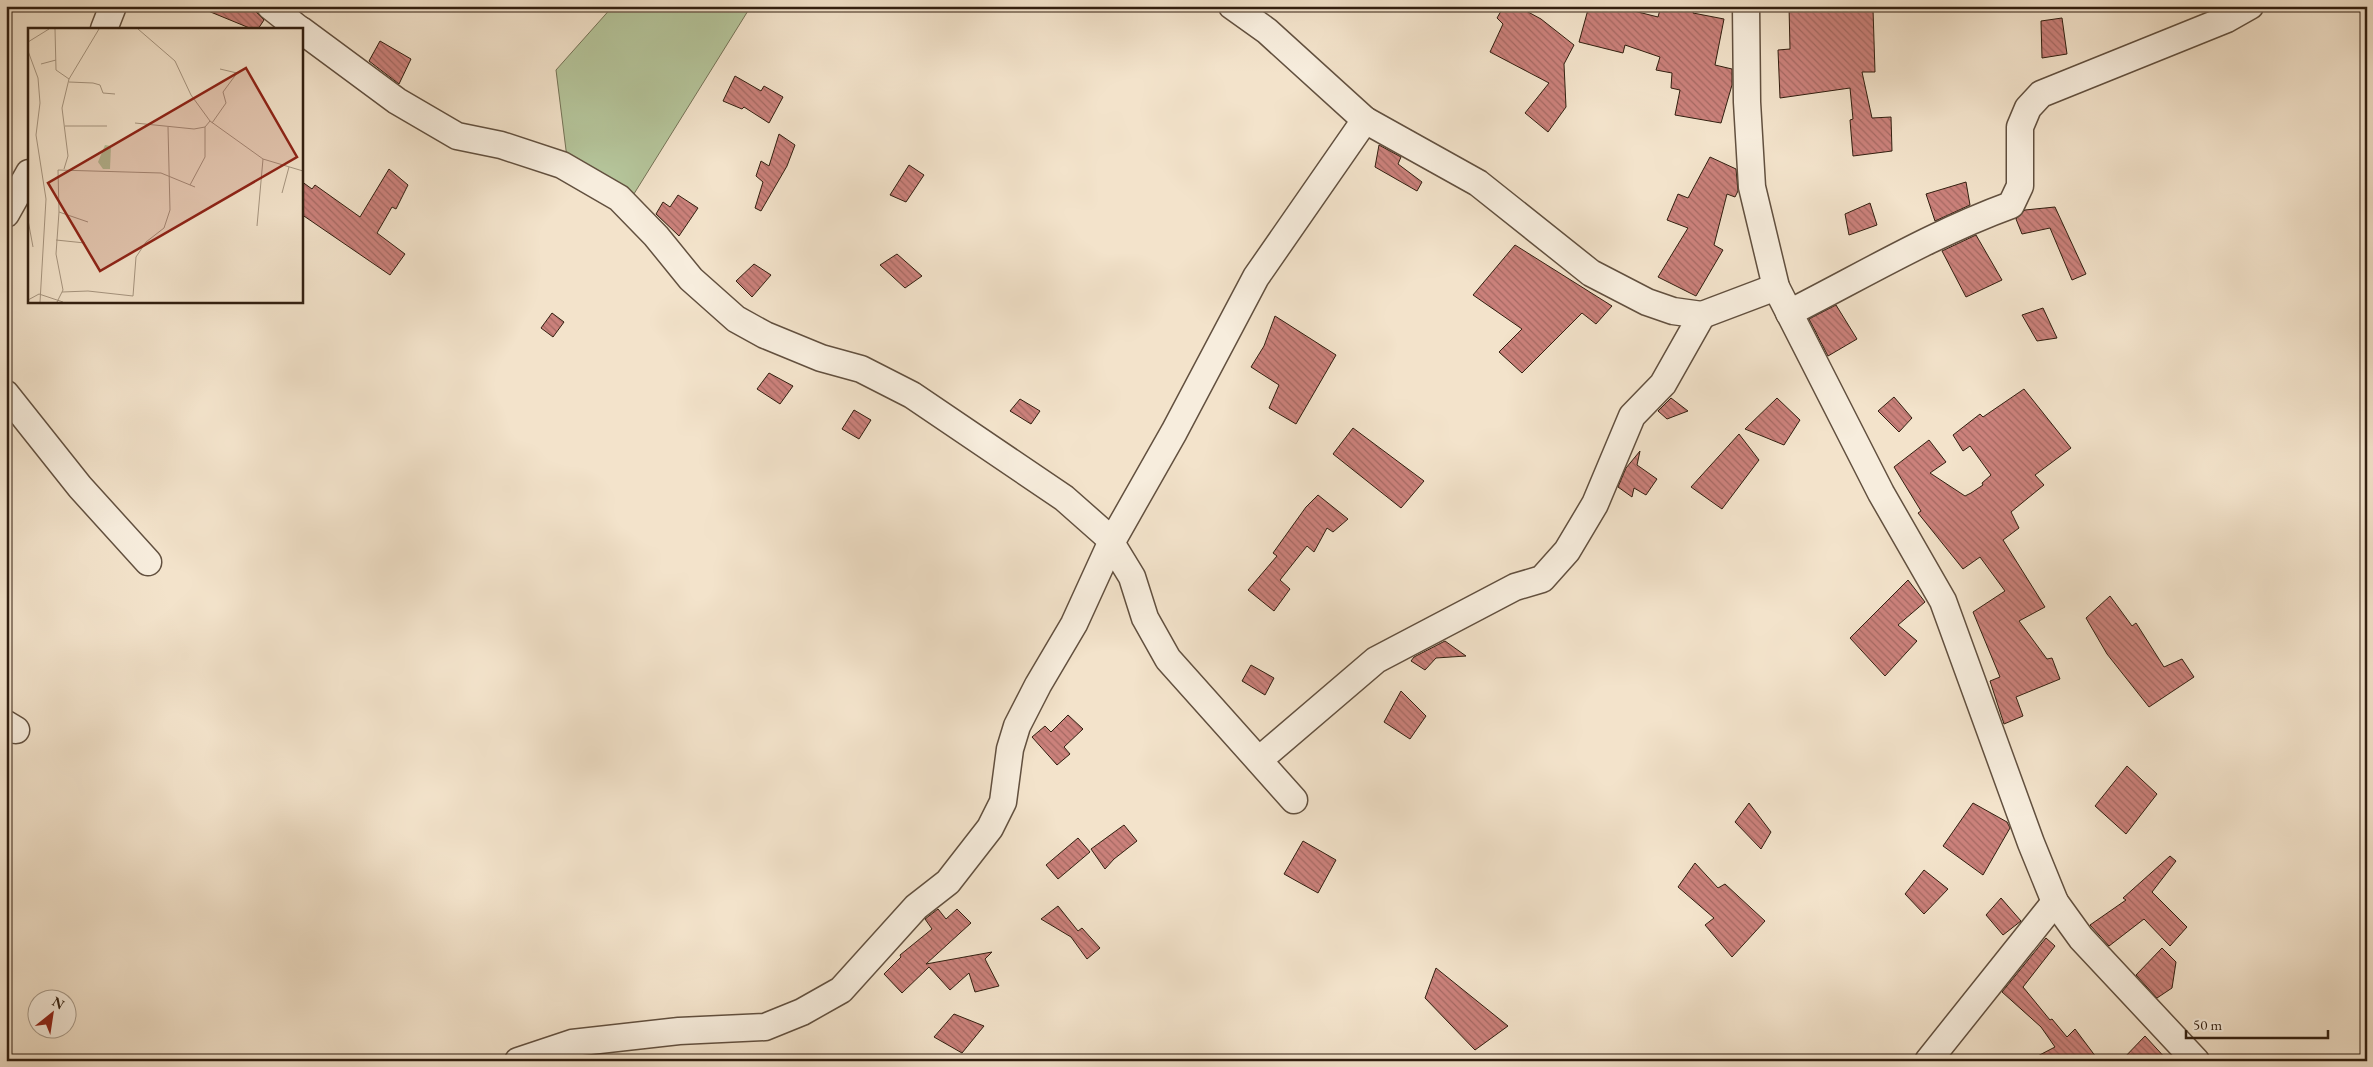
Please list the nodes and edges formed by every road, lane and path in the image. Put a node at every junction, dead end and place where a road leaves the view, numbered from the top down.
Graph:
1 (112, 6) edge
2 (270, 6) edge
3 (1232, 6) edge
4 (1746, 6) edge
5 (2250, 6) edge
6 (104, 28) edge
7 (299, 28) edge
8 (302, 30) edge
9 (1366, 120) junction
10 (28, 175) edge
11 (6, 214) edge
12 (1776, 287) junction
13 (1789, 313) junction
14 (1702, 315) junction
15 (6, 394) edge
16 (1111, 543) junction
17 (148, 562) dead end
18 (1259, 760) junction
19 (1294, 800) dead end
20 (2055, 902) junction
21 (518, 1061) edge
22 (1928, 1061) edge
23 (2196, 1061) edge

1 - 6 street
2 - 7 street
3 - 9 street
4 - 12 street
5 - 13 street
8 - 16 street
9 - 14 street
9 - 16 street
10 - 11 street
12 - 13 street
12 - 14 street
13 - 20 street
14 - 18 street
15 - 17 street
16 - 18 street
16 - 21 street
18 - 19 street
20 - 22 street
20 - 23 street

